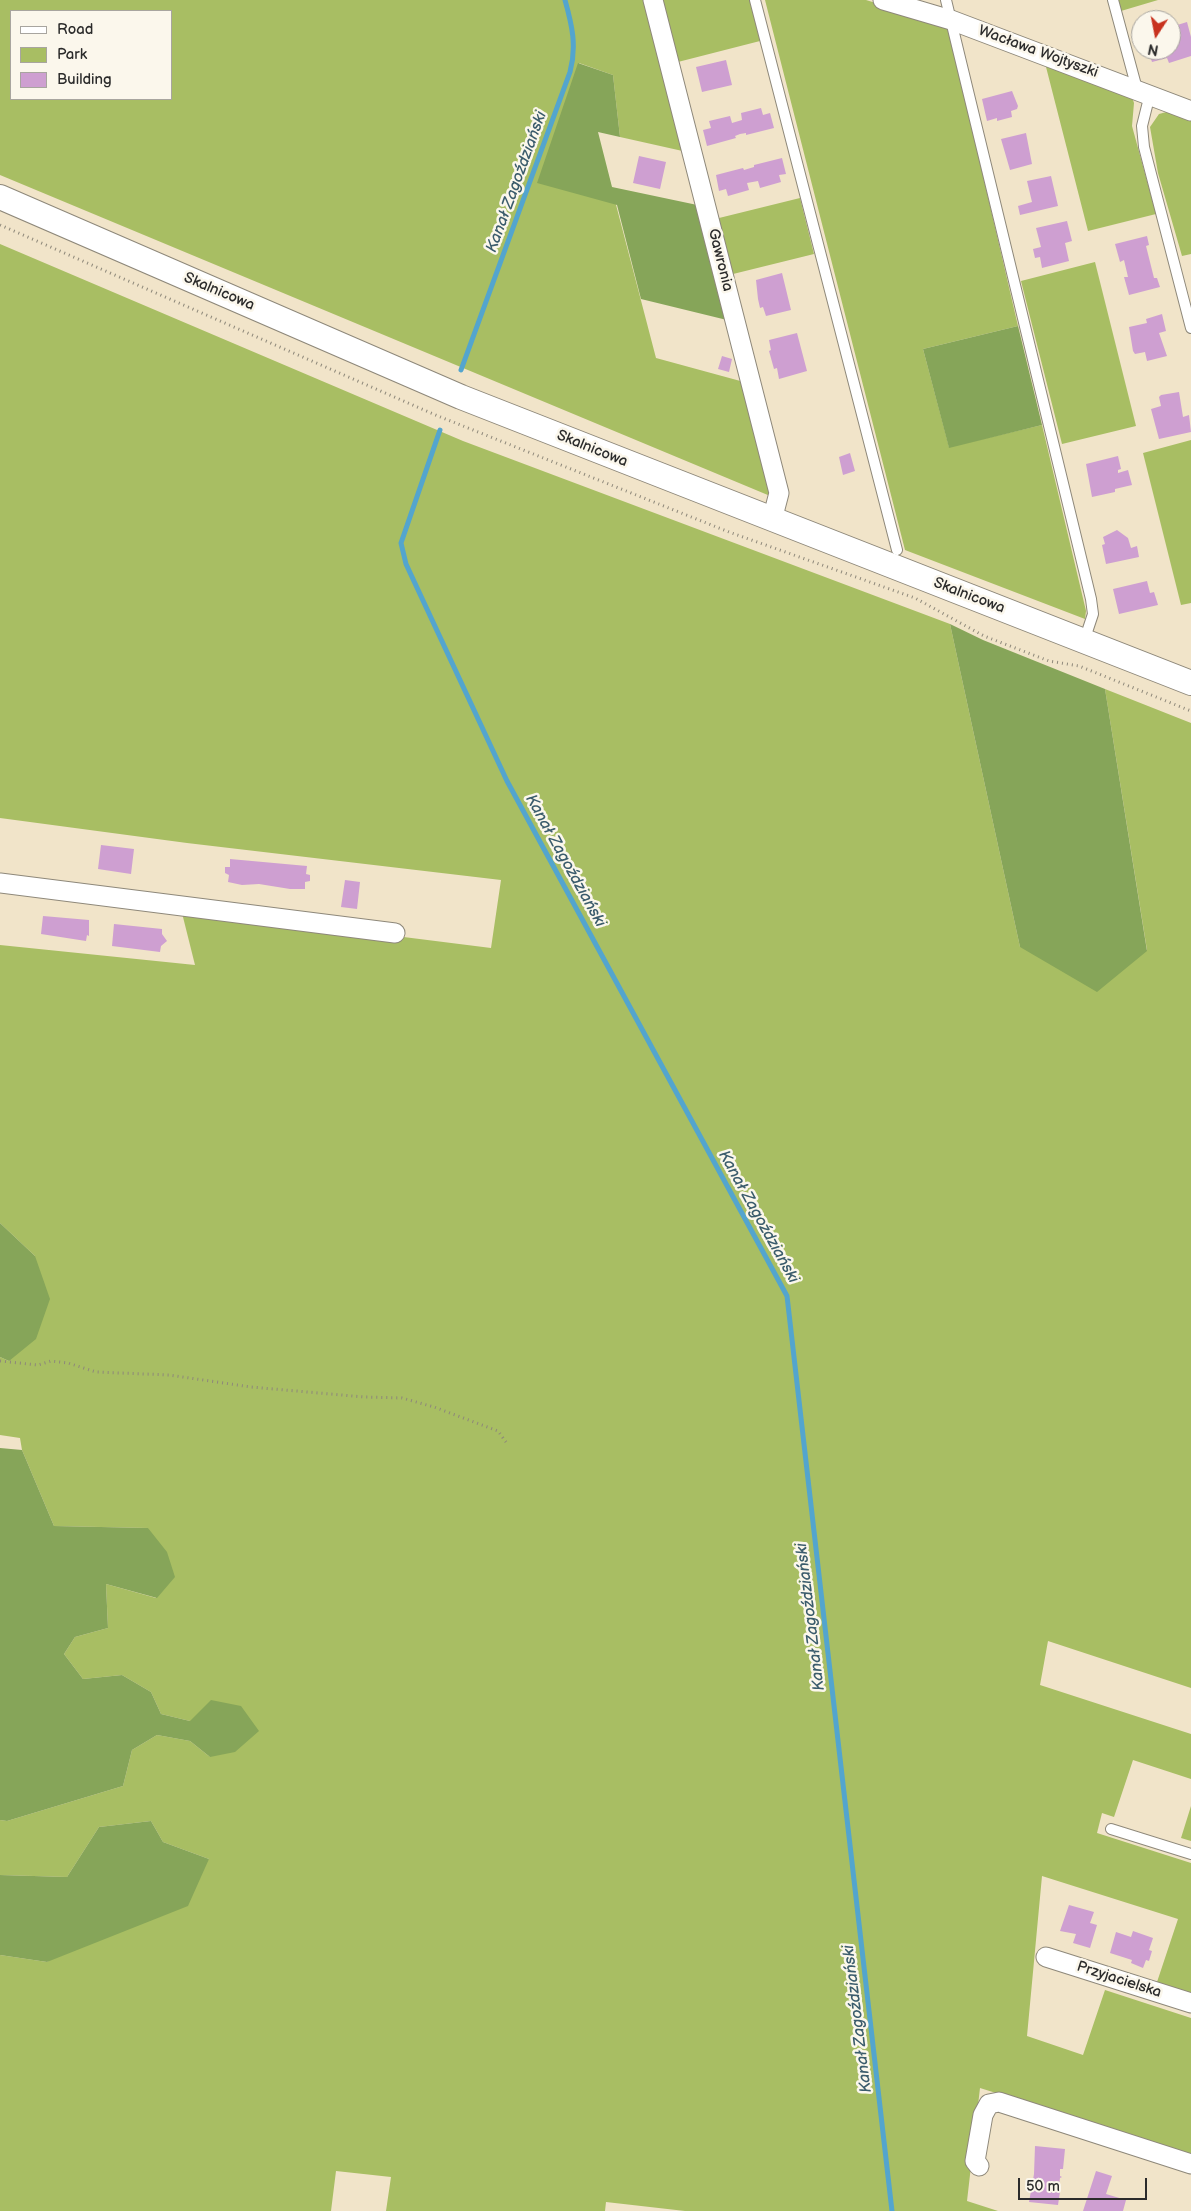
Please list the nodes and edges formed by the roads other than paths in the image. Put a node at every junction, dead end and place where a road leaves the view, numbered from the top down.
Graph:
1 (653, 0) edge
2 (756, 0) edge
3 (883, 0) edge
4 (946, 0) edge
5 (1113, 0) edge
6 (951, 20) junction
7 (1143, 92) junction
8 (1191, 111) edge
9 (0, 198) edge
10 (1191, 328) edge
11 (772, 520) junction
12 (897, 550) dead end
13 (1084, 641) junction
14 (1191, 683) edge
15 (0, 883) edge
16 (394, 933) dead end
17 (1111, 1829) dead end
18 (1191, 1854) edge
19 (1046, 1956) dead end
20 (1191, 2003) edge
21 (1191, 2164) edge
22 (979, 2166) dead end

1 - 11 street, Gawronia
2 - 12 lane
3 - 6 street, Wacława Wojtyszki
4 - 6 lane
5 - 7 lane
6 - 7 street, Wacława Wojtyszki
6 - 13 lane
7 - 8 street, Wacława Wojtyszki
7 - 10 lane
9 - 11 street, Skalnicowa
11 - 13 street, Skalnicowa
13 - 14 street, Skalnicowa
15 - 16 street
17 - 18 lane
19 - 20 street, Przyjacielska
21 - 22 street

